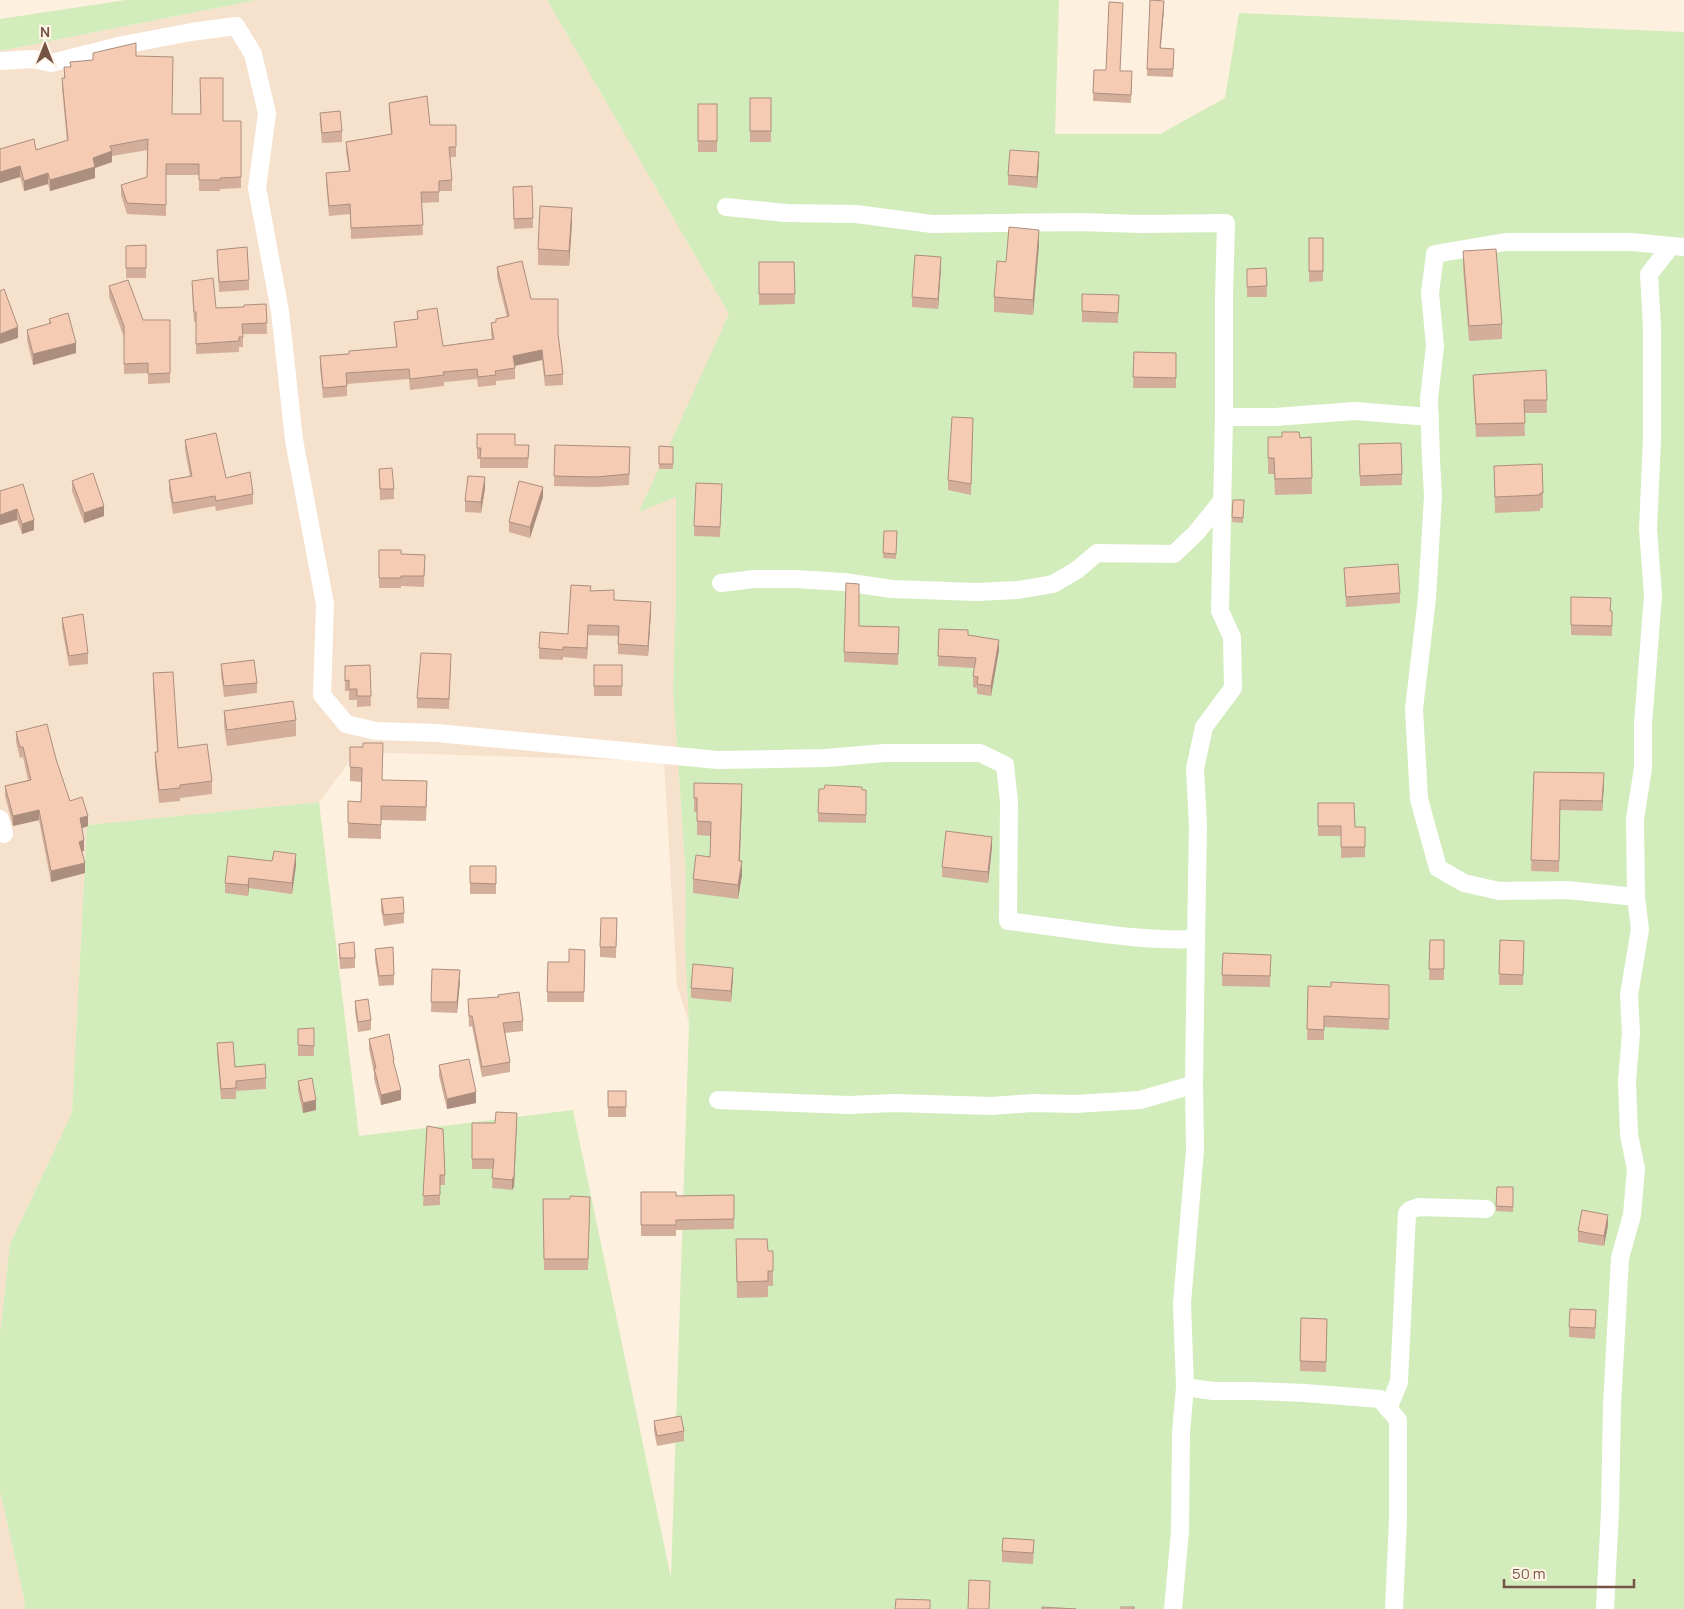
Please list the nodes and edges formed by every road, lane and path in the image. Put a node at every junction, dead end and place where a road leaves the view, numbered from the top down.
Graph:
1 (0, 61) edge
2 (726, 207) dead end
3 (1678, 247) edge
4 (1224, 417) junction
5 (1430, 417) junction
6 (1222, 502) junction
7 (721, 583) dead end
8 (1636, 897) junction
9 (1196, 939) junction
10 (1194, 1083) junction
11 (718, 1100) dead end
12 (1486, 1209) dead end
13 (1185, 1386) junction
14 (1388, 1409) junction
15 (1173, 1609) edge
16 (1394, 1609) edge
17 (1605, 1609) edge

1 - 9 street
2 - 4 street
3 - 5 street
3 - 8 street
4 - 5 street
4 - 6 street
5 - 8 street
6 - 7 street
6 - 9 street
8 - 17 street
9 - 10 street
10 - 11 street
10 - 13 street
12 - 14 street
13 - 14 street
13 - 15 street
14 - 16 street

